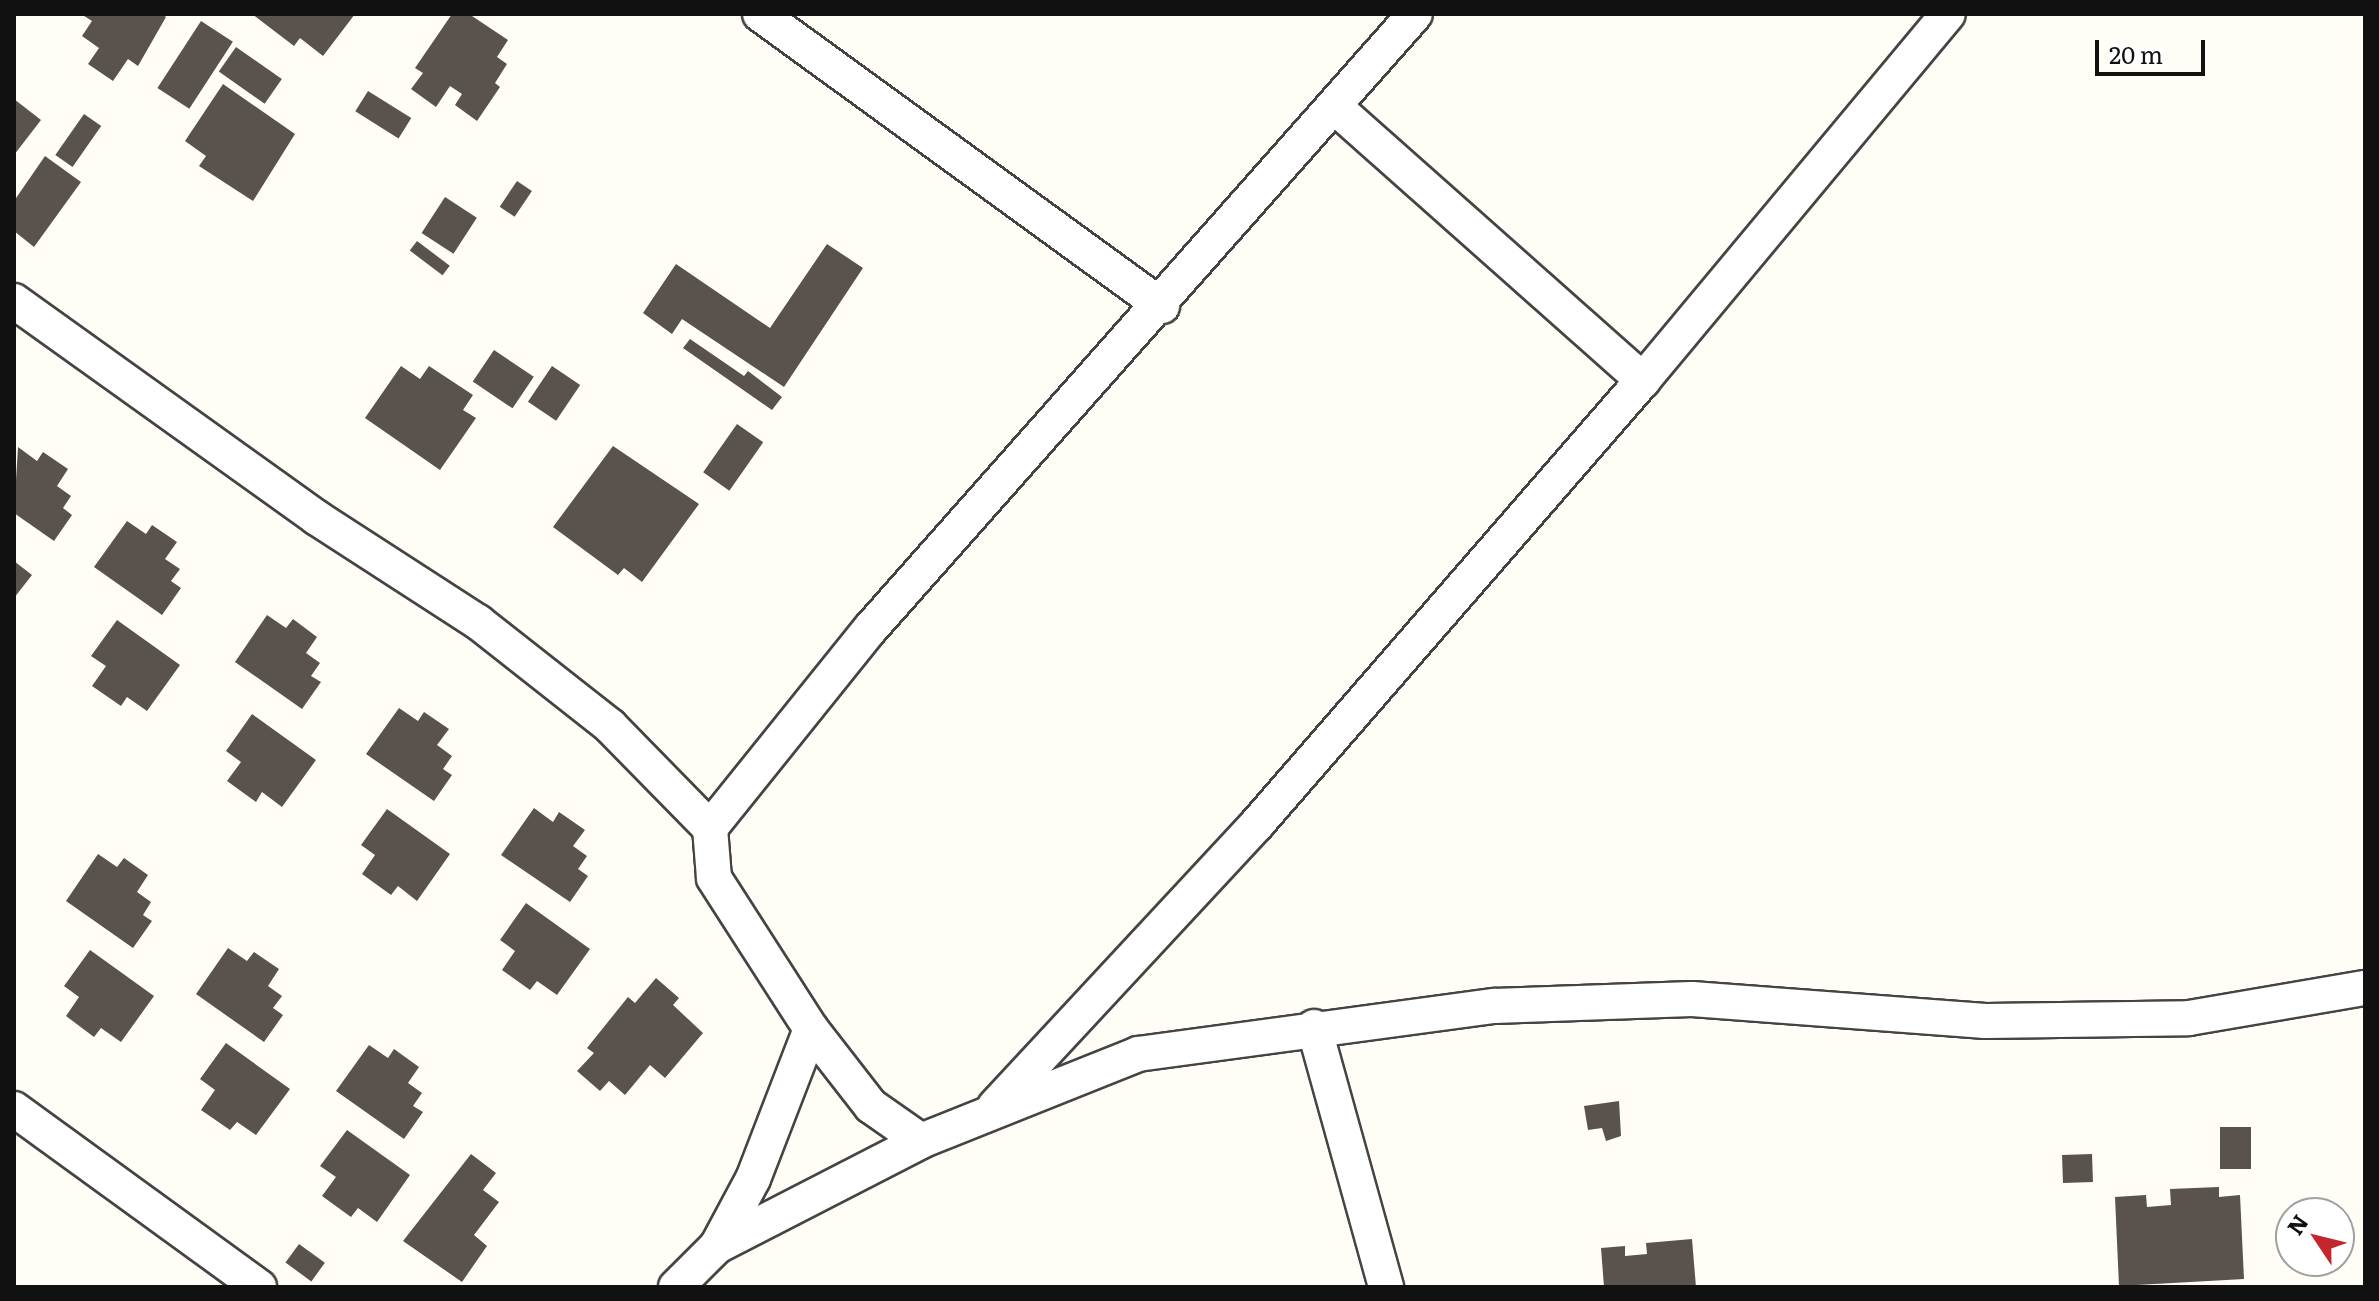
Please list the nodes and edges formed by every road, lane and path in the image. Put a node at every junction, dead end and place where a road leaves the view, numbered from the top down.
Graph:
1 (760, 14) edge
2 (1415, 14) edge
3 (1948, 14) edge
4 (1335, 107) junction
5 (14, 301) edge
6 (1162, 306) junction
7 (1643, 380) junction
8 (710, 828) junction
9 (2365, 988) edge
10 (1314, 1027) junction
11 (811, 1029) junction
12 (14, 1109) edge
13 (986, 1115) junction
14 (921, 1141) junction
15 (717, 1246) junction
16 (259, 1287) edge
17 (676, 1287) edge
18 (1386, 1287) edge

1 - 6 street
2 - 4 street
3 - 7 street
4 - 6 street
4 - 7 street
5 - 8 street
6 - 8 street
7 - 13 street
8 - 11 street
9 - 10 street
10 - 13 street
10 - 18 street
11 - 14 street
11 - 15 street
12 - 16 street
13 - 14 street
14 - 15 street
15 - 17 street

